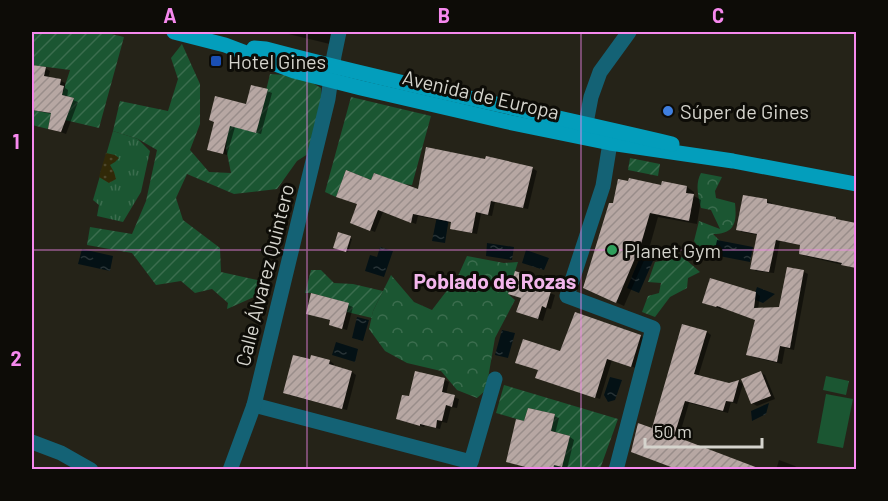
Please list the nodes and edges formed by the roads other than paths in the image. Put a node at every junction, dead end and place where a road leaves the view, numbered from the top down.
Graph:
1 (174, 32) edge
2 (339, 32) edge
3 (629, 32) edge
4 (225, 45) junction
5 (332, 73) junction
6 (586, 123) junction
7 (538, 128) junction
8 (610, 143) junction
9 (733, 161) junction
10 (856, 184) edge
11 (495, 379) dead end
12 (254, 405) junction
13 (32, 441) edge
14 (619, 469) edge
15 (91, 470) edge
16 (230, 470) edge

1 - 4 main road, Avenida de Europa
2 - 5 street, Calle Álvarez Quintero
3 - 6 street
4 - 5 main road, Avenida de Europa
4 - 5 main road, Avenida de Europa
5 - 6 main road, Avenida de Europa
5 - 7 main road, Avenida de Europa
5 - 12 street, Calle Álvarez Quintero
6 - 7 main road
6 - 9 main road, Avenida de Europa
7 - 8 main road, Avenida de Europa
8 - 9 main road, Avenida de Europa
8 - 14 street
9 - 10 main road, Avenida de Europa
11 - 12 street
12 - 16 street, Calle Álvarez Quintero
13 - 15 street

